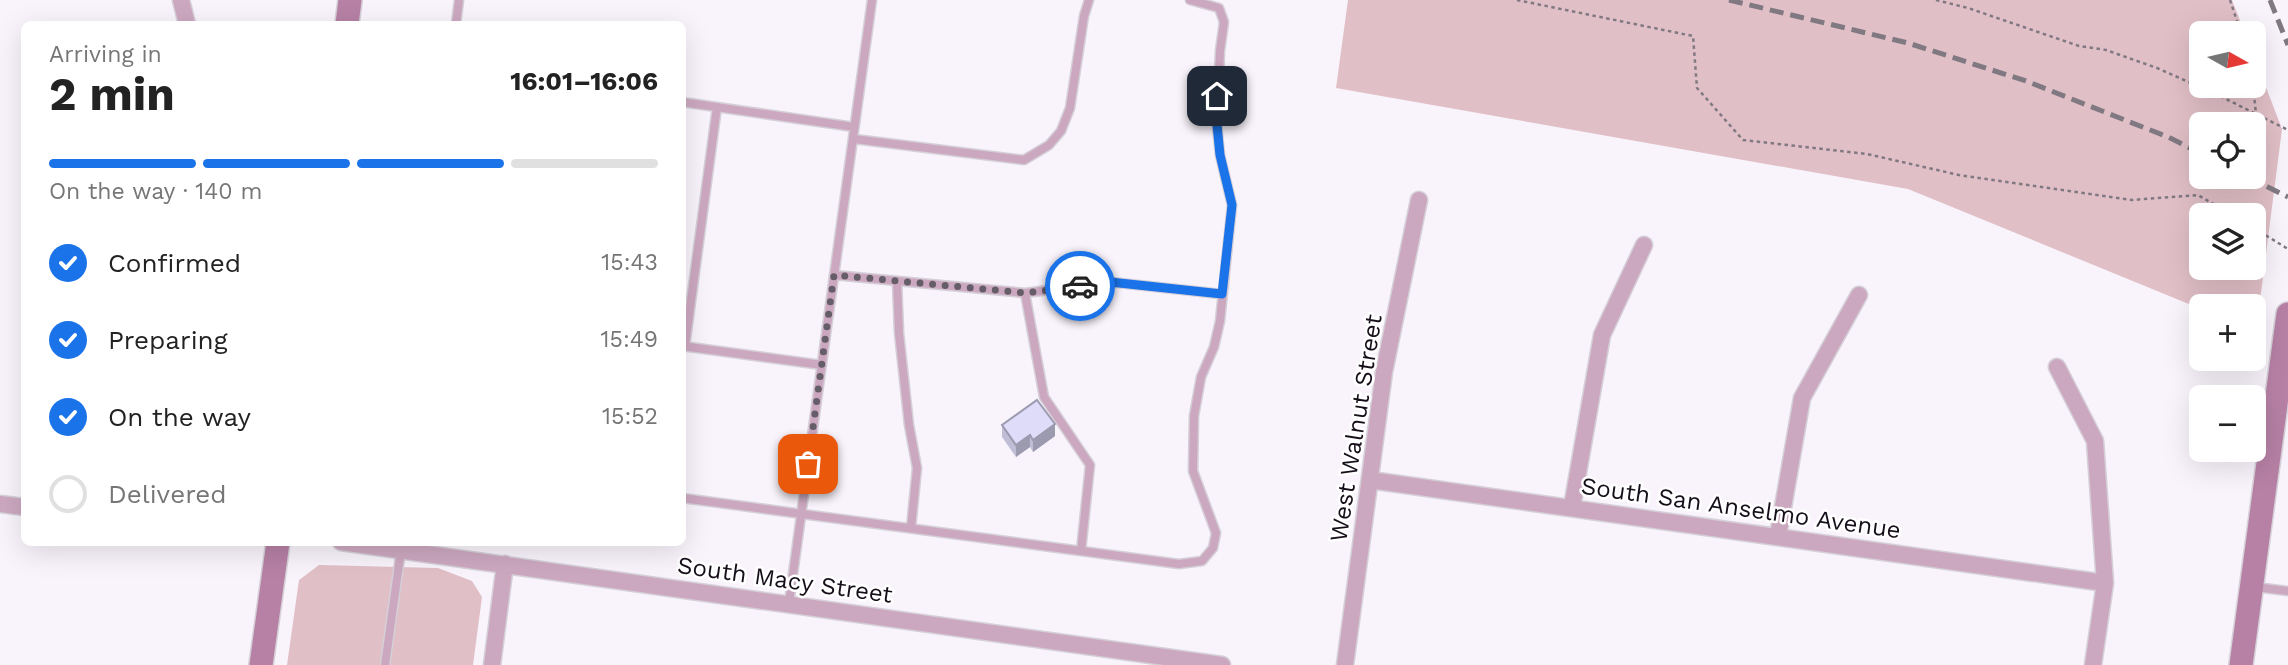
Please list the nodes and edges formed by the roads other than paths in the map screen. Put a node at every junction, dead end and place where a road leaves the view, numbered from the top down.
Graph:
1 (181, 0) edge
2 (350, 0) edge
3 (459, 0) edge
4 (872, 0) edge
5 (1089, 0) edge
6 (1189, 0) edge
7 (186, 21) edge
8 (347, 21) edge
9 (456, 21) edge
10 (686, 103) edge
11 (717, 107) junction
12 (854, 127) junction
13 (853, 139) junction
14 (1419, 200) dead end
15 (1644, 245) dead end
16 (834, 275) junction
17 (897, 282) junction
18 (1026, 293) junction
19 (1222, 294) junction
20 (1859, 295) dead end
21 (2288, 314) edge
22 (686, 332) edge
23 (686, 346) edge
24 (822, 365) junction
25 (2057, 367) dead end
26 (1370, 480) junction
27 (686, 499) edge
28 (0, 504) edge
29 (21, 507) edge
30 (1573, 507) junction
31 (801, 514) junction
32 (911, 528) junction
33 (1778, 536) junction
34 (277, 546) edge
35 (371, 546) edge
36 (401, 550) junction
37 (1081, 551) junction
38 (505, 564) junction
39 (2105, 583) junction
40 (2252, 586) junction
41 (2288, 592) edge
42 (789, 603) junction
43 (2245, 664) edge
44 (261, 665) edge
45 (385, 665) edge
46 (492, 665) edge
47 (1222, 665) edge
48 (1345, 665) edge
49 (2093, 665) edge

1 - 7 street
2 - 8 main road
3 - 9 lane
4 - 12 lane
5 - 13 lane
6 - 19 lane
10 - 11 lane
11 - 12 lane
11 - 22 lane
12 - 13 lane
13 - 16 lane
14 - 26 street, West Walnut Street
15 - 30 street
16 - 17 lane
16 - 24 lane
17 - 18 lane
17 - 32 lane
18 - 19 lane
18 - 37 lane
19 - 37 lane
20 - 33 street
21 - 40 main road
23 - 24 lane
24 - 31 lane
25 - 39 street
26 - 30 street, South San Anselmo Avenue
26 - 48 street, West Walnut Street
27 - 31 lane
28 - 29 street
30 - 33 street, South San Anselmo Avenue
31 - 32 lane
31 - 42 lane
32 - 37 lane
33 - 39 street, South San Anselmo Avenue
34 - 44 main road
35 - 36 street, South Macy Street
36 - 38 street, South Macy Street
36 - 45 lane
38 - 42 street, South Macy Street
38 - 46 street
39 - 49 street
40 - 41 lane
40 - 43 main road
42 - 47 street, South Macy Street

